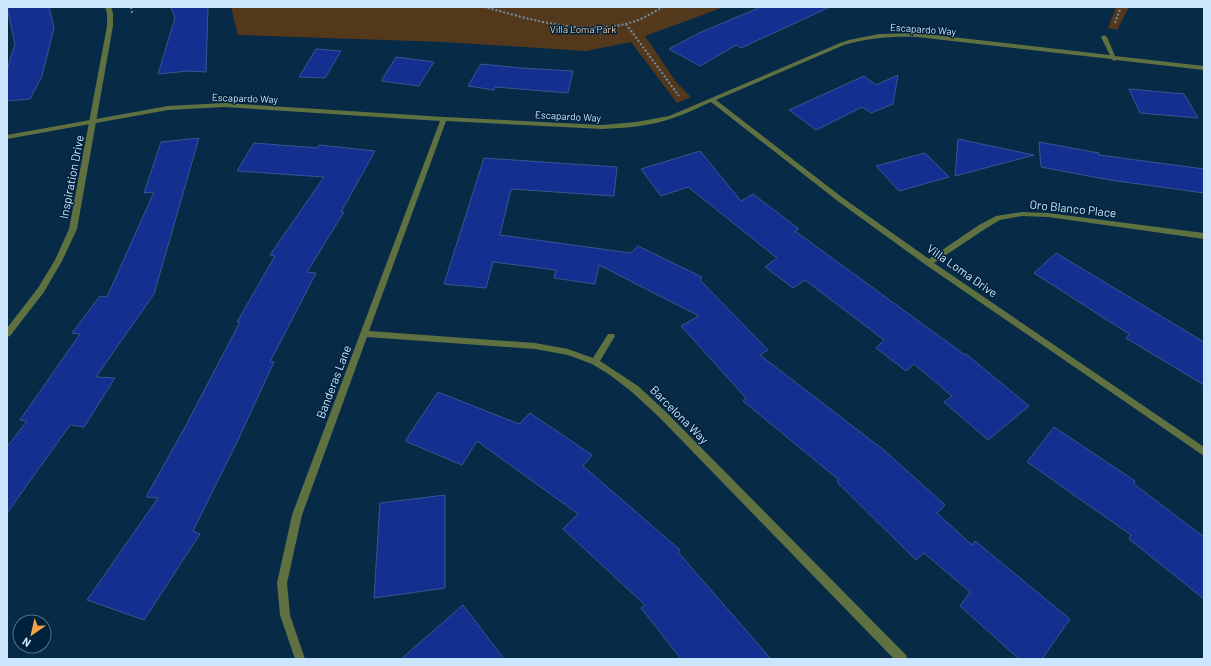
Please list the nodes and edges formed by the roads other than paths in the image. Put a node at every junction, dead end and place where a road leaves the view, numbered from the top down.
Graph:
1 (108, 7) edge
2 (1104, 37) dead end
3 (1114, 59) junction
4 (1204, 68) edge
5 (712, 100) junction
6 (444, 119) junction
7 (94, 121) junction
8 (7, 137) edge
9 (1204, 236) edge
10 (929, 263) junction
11 (7, 334) edge
12 (365, 334) junction
13 (611, 336) dead end
14 (595, 362) junction
15 (1204, 452) edge
16 (300, 659) edge
17 (902, 659) edge

1 - 7 street, Inspiration Drive
2 - 3 street
3 - 4 street, Escapardo Way
3 - 5 street, Escapardo Way
5 - 6 street, Escapardo Way
5 - 10 street, Villa Loma Drive
6 - 7 street, Escapardo Way
6 - 12 street, Banderas Lane
7 - 8 street, Escapardo Way
7 - 11 street, Inspiration Drive
9 - 10 street, Oro Blanco Place
10 - 15 street, Villa Loma Drive
12 - 14 street, Barcelona Way
12 - 16 street, Banderas Lane
13 - 14 street
14 - 17 street, Barcelona Way

